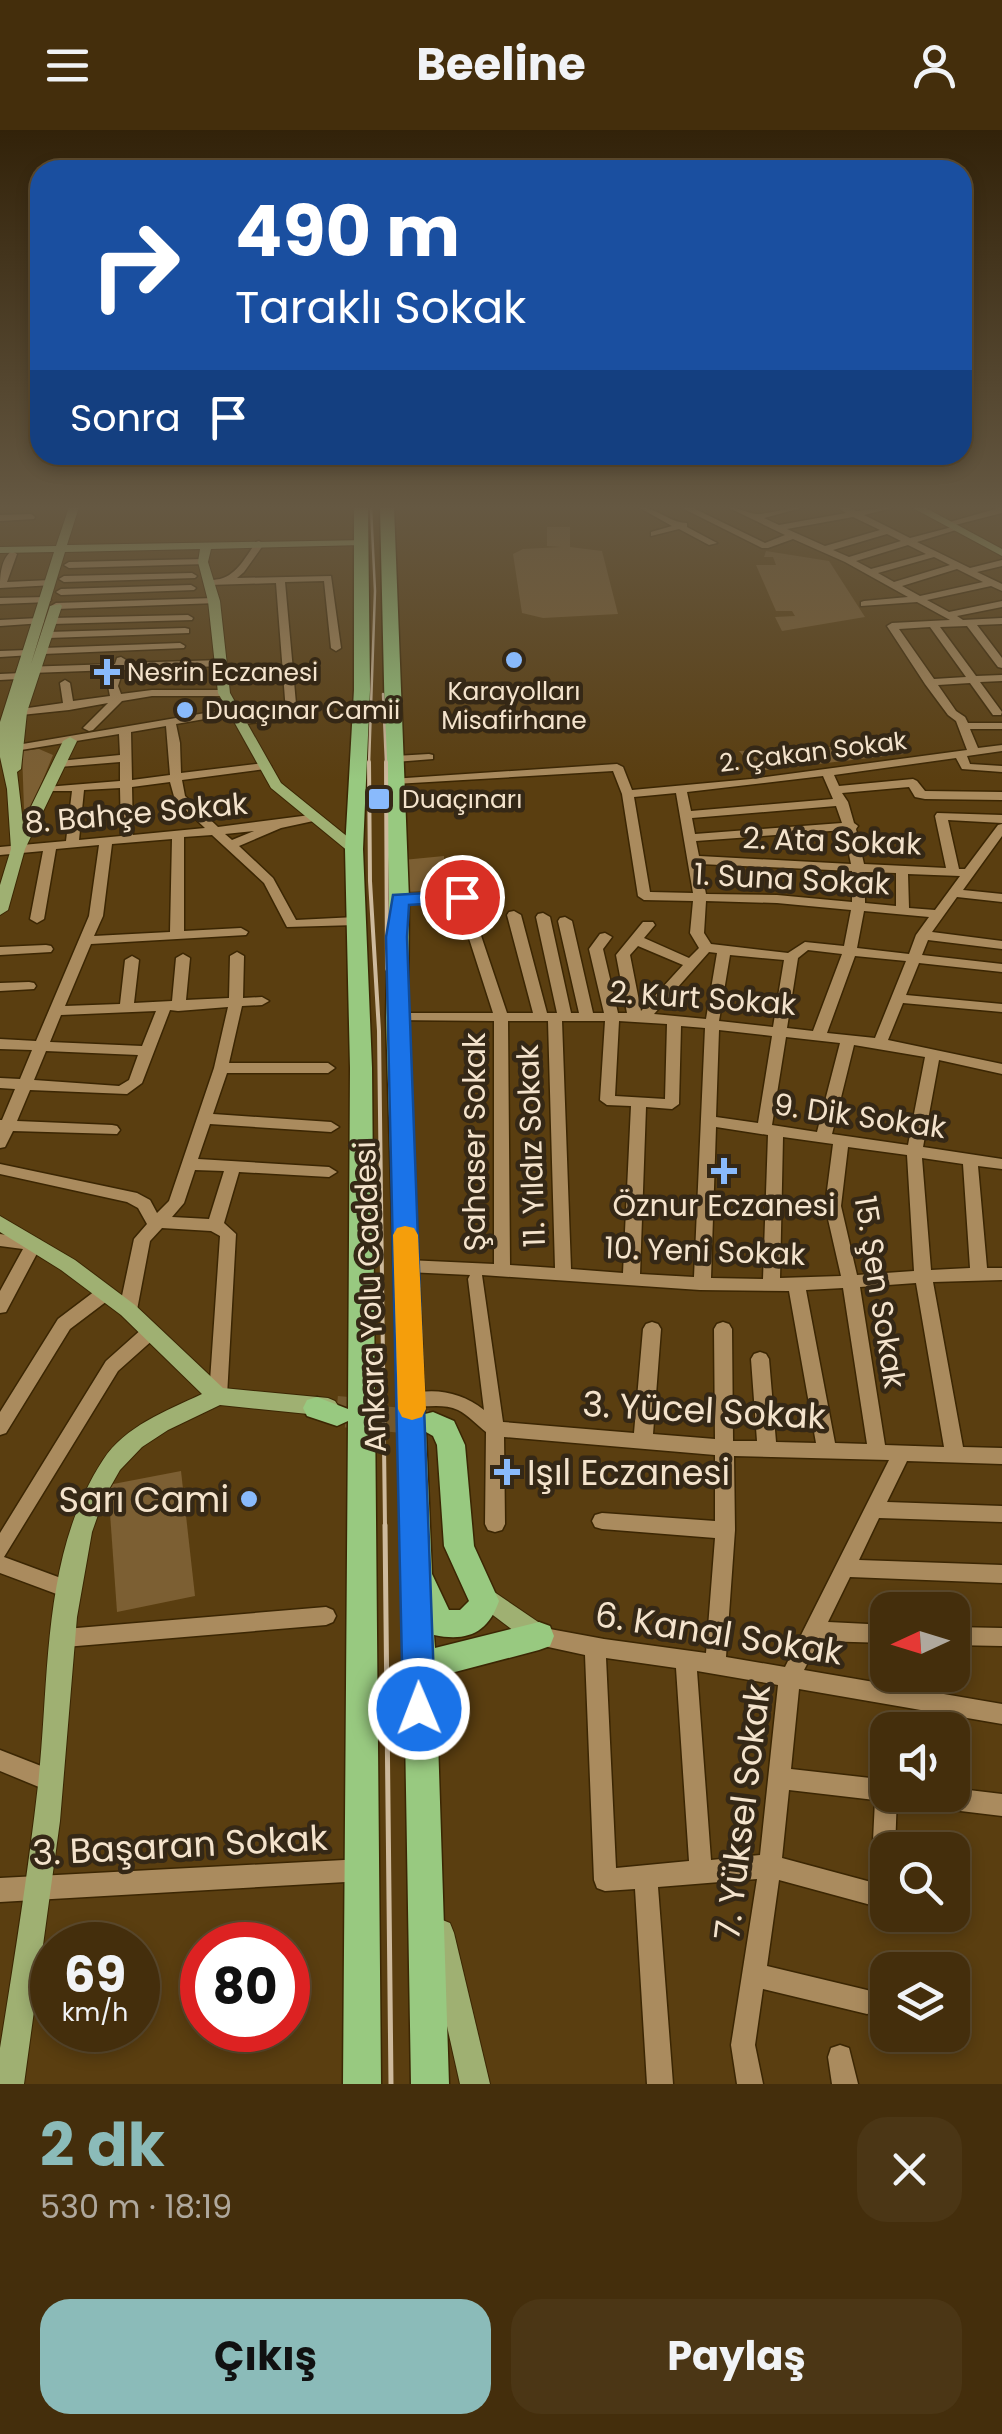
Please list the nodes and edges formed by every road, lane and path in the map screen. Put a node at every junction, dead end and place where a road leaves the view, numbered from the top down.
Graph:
1 (53, 598) edge
2 (190, 598) edge
3 (282, 598) edge
4 (331, 598) edge
5 (362, 598) edge
6 (390, 598) edge
7 (916, 598) edge
8 (918, 598) edge
9 (214, 601) joint
10 (0, 602) edge
11 (189, 602) junction
12 (51, 603) junction
13 (362, 604) junction
14 (864, 604) dead end
15 (1002, 604) edge
16 (332, 606) junction
17 (948, 616) junction
18 (188, 618) junction
19 (45, 621) junction
20 (1002, 621) edge
21 (0, 623) edge
22 (966, 623) junction
23 (933, 624) junction
24 (185, 631) junction
25 (48, 635) junction
26 (1002, 640) edge
27 (983, 641) junction
28 (180, 646) junction
29 (124, 648) junction
30 (336, 648) dead end
31 (43, 651) junction
32 (28, 653) junction
33 (0, 654) edge
34 (184, 664) junction
35 (221, 664) junction
36 (164, 665) junction
37 (1002, 665) edge
38 (119, 667) junction
39 (28, 673) junction
40 (0, 678) edge
41 (1002, 678) edge
42 (972, 679) junction
43 (930, 682) junction
44 (64, 683) dead end
45 (178, 692) junction
46 (224, 693) junction
47 (150, 694) junction
48 (117, 700) junction
49 (83, 705) junction
50 (69, 706) junction
51 (998, 713) dead end
52 (9, 714) edge
53 (239, 716) junction
54 (170, 725) junction
55 (964, 726) junction
56 (1002, 726) edge
57 (155, 727) junction
58 (125, 732) junction
59 (90, 733) junction
60 (70, 741) junction
61 (1002, 748) edge
62 (4, 752) edge
63 (967, 754) junction
64 (429, 757) dead end
65 (126, 758) junction
66 (59, 764) junction
67 (265, 766) junction
68 (1002, 768) edge
69 (395, 770) junction
70 (827, 773) junction
71 (174, 779) junction
72 (127, 784) junction
73 (50, 789) junction
74 (78, 789) junction
75 (681, 791) junction
76 (628, 794) junction
77 (839, 796) junction
78 (1002, 796) edge
79 (686, 815) junction
80 (314, 817) junction
81 (1002, 819) edge
82 (277, 825) junction
83 (852, 826) junction
84 (1002, 828) edge
85 (214, 830) junction
86 (178, 835) junction
87 (691, 838) junction
88 (127, 840) junction
89 (997, 841) edge
90 (106, 842) junction
91 (72, 845) junction
92 (232, 845) junction
93 (50, 847) junction
94 (354, 849) junction
95 (18, 850) junction
96 (0, 851) edge
97 (695, 860) junction
98 (860, 867) junction
99 (902, 869) junction
100 (960, 872) junction
101 (952, 893) junction
102 (700, 898) junction
103 (1002, 898) edge
104 (2, 899) edge
105 (400, 899) junction
106 (858, 907) junction
107 (903, 911) junction
108 (936, 914) junction
109 (514, 915) dead end
110 (543, 917) dead end
111 (37, 919) dead end
112 (356, 922) junction
113 (565, 922) dead end
114 (648, 925) dead end
115 (241, 932) dead end
116 (178, 935) junction
117 (923, 935) junction
118 (606, 937) dead end
119 (88, 940) junction
120 (636, 940) junction
121 (1002, 945) edge
122 (706, 948) junction
123 (46, 949) dead end
124 (724, 950) junction
125 (853, 950) junction
126 (0, 951) edge
127 (237, 956) dead end
128 (791, 957) junction
129 (182, 958) dead end
130 (914, 958) junction
131 (132, 960) dead end
132 (692, 964) junction
133 (1002, 968) edge
134 (0, 986) edge
135 (29, 986) dead end
136 (897, 998) junction
137 (262, 1002) dead end
138 (236, 1003) junction
139 (171, 1007) junction
140 (126, 1008) junction
141 (1002, 1008) edge
142 (56, 1011) junction
143 (397, 1017) junction
144 (501, 1017) junction
145 (554, 1017) junction
146 (587, 1017) junction
147 (612, 1017) junction
148 (639, 1017) junction
149 (674, 1020) junction
150 (712, 1023) junction
151 (780, 1031) junction
152 (819, 1035) junction
153 (848, 1039) junction
154 (880, 1043) junction
155 (0, 1044) edge
156 (42, 1046) junction
157 (147, 1051) junction
158 (933, 1055) junction
159 (221, 1068) junction
160 (328, 1068) dead end
161 (1002, 1069) edge
162 (0, 1083) edge
163 (26, 1084) junction
164 (639, 1102) junction
165 (204, 1120) junction
166 (710, 1121) junction
167 (4, 1125) edge
168 (331, 1127) dead end
169 (112, 1130) dead end
170 (770, 1131) junction
171 (832, 1140) junction
172 (0, 1144) edge
173 (914, 1151) junction
174 (970, 1159) junction
175 (188, 1164) junction
176 (1002, 1164) edge
177 (233, 1166) junction
178 (0, 1169) edge
179 (329, 1172) dead end
180 (154, 1222) junction
181 (0, 1223) edge
182 (215, 1225) junction
183 (0, 1240) edge
184 (34, 1244) junction
185 (406, 1266) junction
186 (502, 1268) junction
187 (563, 1273) junction
188 (923, 1274) junction
189 (979, 1274) junction
190 (1002, 1274) edge
191 (631, 1278) junction
192 (476, 1279) dead end
193 (850, 1280) junction
194 (702, 1283) junction
195 (796, 1284) junction
196 (770, 1285) junction
197 (105, 1293) junction
198 (1, 1302) edge
199 (128, 1310) junction
200 (652, 1329) dead end
201 (723, 1329) dead end
202 (149, 1332) junction
203 (760, 1359) dead end
204 (218, 1396) junction
205 (330, 1410) tunnel mouth
206 (426, 1413) junction
207 (0, 1428) edge
208 (495, 1429) junction
209 (643, 1441) junction
210 (726, 1448) junction
211 (767, 1449) junction
212 (828, 1451) junction
213 (877, 1452) junction
214 (902, 1453) junction
215 (955, 1454) junction
216 (1002, 1456) edge
217 (876, 1510) junction
218 (1002, 1514) edge
219 (602, 1521) dead end
220 (495, 1524) dead end
221 (725, 1530) junction
222 (0, 1550) edge
223 (417, 1555) junction
224 (0, 1564) edge
225 (848, 1568) junction
226 (1002, 1574) edge
227 (70, 1590) junction
228 (488, 1598) junction
229 (326, 1616) dead end
230 (812, 1631) junction
231 (870, 1633) edge
232 (539, 1636) junction
233 (970, 1637) edge
234 (65, 1638) junction
235 (1002, 1638) edge
236 (595, 1649) junction
237 (686, 1660) junction
238 (715, 1665) junction
239 (426, 1666) junction
240 (789, 1680) junction
241 (1002, 1714) edge
242 (0, 1760) edge
243 (781, 1778) junction
244 (52, 1781) junction
245 (870, 1789) edge
246 (970, 1801) edge
247 (1002, 1805) edge
248 (886, 1812) edge
249 (423, 1863) junction
250 (770, 1866) junction
251 (363, 1870) junction
252 (701, 1872) junction
253 (646, 1877) junction
254 (38, 1887) junction
255 (0, 1890) edge
256 (754, 1975) junction
257 (867, 2002) dead end
258 (9, 2021) edge
259 (840, 2057) dead end
260 (9, 2084) edge
261 (362, 2084) edge
262 (430, 2084) edge
263 (474, 2084) edge
264 (660, 2084) edge
265 (750, 2084) edge
266 (845, 2084) edge

1 - 12 main road
2 - 11 street
3 - 53 street
4 - 16 street
5 - 13 highway, Ankara Yolu Caddesi
6 - 69 highway, Ankara Yolu Caddesi
7 - 14 street
8 - 17 street
9 - 11 street
9 - 35 main road
10 - 12 street
11 - 12 street
11 - 18 street
12 - 19 main road
13 - 16 street
13 - 94 highway, Ankara Yolu Caddesi
15 - 17 street
16 - 30 street
17 - 22 street
18 - 19 street
18 - 24 street
19 - 21 street
19 - 25 main road
19 - 32 main road
20 - 22 street
22 - 23 street
22 - 27 street
23 - 42 street
23 - 43 street
24 - 25 street
24 - 28 street
25 - 31 main road
26 - 27 street
27 - 37 street
28 - 29 street
28 - 36 street
29 - 31 street
29 - 38 street
31 - 39 main road
32 - 33 street
32 - 39 main road
34 - 35 street
34 - 36 street
34 - 45 street
35 - 46 main road
36 - 38 street
36 - 47 street
38 - 39 street
38 - 48 street
39 - 40 street
39 - 52 main road
41 - 42 street
42 - 43 street
42 - 51 street
43 - 55 street
44 - 50 street
45 - 46 street
45 - 47 street
46 - 53 main road
47 - 48 street
47 - 57 street
48 - 49 street
48 - 59 street
49 - 50 street
49 - 59 street
50 - 52 street
52 - 62 main road
53 - 54 street
53 - 67 main road
54 - 57 street
54 - 71 street
55 - 56 street
55 - 63 street
57 - 58 street
58 - 59 street
58 - 65 street
59 - 60 street
60 - 62 street
60 - 66 main road
61 - 63 street, 2. Çakan Sokak
62 - 95 main road
63 - 68 street
63 - 70 street, 2. Çakan Sokak
64 - 69 street
65 - 66 street
65 - 72 street
66 - 73 main road
67 - 71 street
67 - 80 main road
69 - 76 street
69 - 105 highway, Ankara Yolu Caddesi
70 - 75 street, 2. Çakan Sokak
70 - 77 street
71 - 72 street
71 - 85 street
72 - 74 street
72 - 88 street
73 - 74 street
73 - 95 main road
74 - 91 street
75 - 76 street, 2. Çakan Sokak
75 - 79 street
76 - 102 street, 1. Suna Sokak
77 - 78 street
77 - 79 street
77 - 83 street
79 - 87 street
80 - 82 street, 8. Bahçe Sokak
80 - 94 main road
81 - 100 street
82 - 85 street, 8. Bahçe Sokak
82 - 92 street, 8. Bahçe Sokak
83 - 87 street
83 - 98 street
84 - 89 street
85 - 86 street, 8. Bahçe Sokak
85 - 92 street
86 - 88 street, 8. Bahçe Sokak
86 - 116 street
87 - 97 street
88 - 90 street, 8. Bahçe Sokak
89 - 100 street
90 - 91 street, 8. Bahçe Sokak
90 - 119 street
91 - 93 street, 8. Bahçe Sokak
92 - 112 street
93 - 95 street, 8. Bahçe Sokak
93 - 111 street
94 - 112 highway, Ankara Yolu Caddesi
95 - 96 street, 8. Bahçe Sokak
95 - 104 main road
97 - 98 street, 2. Ata Sokak
97 - 102 street
98 - 99 street, 2. Ata Sokak
98 - 106 street
99 - 100 street, 2. Ata Sokak
99 - 107 street
100 - 101 street
101 - 103 street
101 - 108 street
102 - 106 street, 1. Suna Sokak
102 - 122 street
105 - 143 highway, Ankara Yolu Caddesi
105 - 144 street, Şahaser Sokak
106 - 107 street, 1. Suna Sokak
106 - 125 street
107 - 108 street, 1. Suna Sokak
108 - 117 street
109 - 145 street
110 - 145 street
112 - 251 highway, Ankara Yolu Caddesi
113 - 146 street
114 - 120 street
115 - 116 street
116 - 119 street
117 - 121 street
117 - 130 street
118 - 147 street
119 - 142 street
120 - 132 street
120 - 148 street
122 - 124 street
122 - 132 street
123 - 126 street
124 - 128 street
124 - 150 street
125 - 128 street
125 - 130 street
125 - 152 street
127 - 138 street
128 - 151 street
129 - 139 street
130 - 133 street
130 - 136 street
131 - 140 street
132 - 148 street
134 - 135 street
136 - 141 street
136 - 154 street
137 - 138 street
138 - 139 street
138 - 159 street
139 - 140 street
139 - 157 street
140 - 142 street
142 - 156 street
143 - 144 street, 2. Kurt Sokak
143 - 185 highway, Ankara Yolu Caddesi
144 - 145 street, 2. Kurt Sokak
144 - 186 street, Şahaser Sokak
145 - 146 street, 2. Kurt Sokak
145 - 187 street, 11. Yıldız Sokak
146 - 147 street, 2. Kurt Sokak
147 - 148 street, 2. Kurt Sokak
147 - 164 street
148 - 149 street, 2. Kurt Sokak
149 - 150 street, 2. Kurt Sokak
149 - 164 street
150 - 151 street, 2. Kurt Sokak
150 - 166 street
151 - 152 street, 2. Kurt Sokak
151 - 170 street
152 - 153 street, 2. Kurt Sokak
153 - 154 street, 2. Kurt Sokak
153 - 171 street, 15. Şen Sokak
154 - 158 street, 2. Kurt Sokak
155 - 156 street
156 - 157 street
156 - 163 street
157 - 163 street
158 - 161 street, 2. Kurt Sokak
158 - 173 street
159 - 160 street
159 - 165 street
162 - 163 street
163 - 167 street
164 - 191 street
165 - 168 street
165 - 175 street
166 - 170 street, 9. Dik Sokak
166 - 194 street
167 - 169 street
167 - 172 street
170 - 171 street, 9. Dik Sokak
170 - 196 street
171 - 173 street, 9. Dik Sokak
171 - 193 street, 15. Şen Sokak
173 - 174 street, 9. Dik Sokak
173 - 188 street
174 - 176 street, 9. Dik Sokak
174 - 189 street
175 - 177 street
175 - 180 street
177 - 179 street
177 - 182 street
178 - 180 street
180 - 182 street
180 - 199 street
181 - 184 main road
182 - 204 street
183 - 184 street
184 - 197 main road
184 - 198 street
185 - 186 street, 10. Yeni Sokak
185 - 206 highway, Ankara Yolu Caddesi
186 - 187 street, 10. Yeni Sokak
187 - 191 street, 10. Yeni Sokak
188 - 189 street, 10. Yeni Sokak
188 - 193 street, 10. Yeni Sokak
188 - 215 street
189 - 190 street, 10. Yeni Sokak
191 - 194 street, 10. Yeni Sokak
192 - 208 street
193 - 195 street, 10. Yeni Sokak
193 - 213 street, 15. Şen Sokak
194 - 196 street, 10. Yeni Sokak
195 - 196 street, 10. Yeni Sokak
195 - 212 street
197 - 199 main road
197 - 207 street
199 - 202 main road
200 - 209 street
201 - 210 street
202 - 204 main road
202 - 222 street
203 - 211 street
204 - 205 main road
204 - 227 main road
206 - 208 street, 3. Yücel Sokak
206 - 223 highway, Ankara Yolu Caddesi
206 - 228 highway
208 - 209 street, 3. Yücel Sokak
208 - 220 street
209 - 210 street, 3. Yücel Sokak
210 - 211 street, 3. Yücel Sokak
210 - 221 street
211 - 212 street, 3. Yücel Sokak
212 - 213 street, 3. Yücel Sokak
213 - 214 street, 3. Yücel Sokak
214 - 215 street, 3. Yücel Sokak
214 - 217 street, 7. Yüksel Sokak
215 - 216 street, 3. Yücel Sokak
217 - 218 street
217 - 225 street, 7. Yüksel Sokak
219 - 221 street
221 - 238 street
223 - 228 highway
223 - 239 highway, Ankara Yolu Caddesi
224 - 227 street
225 - 226 street
225 - 230 street, 7. Yüksel Sokak
227 - 234 main road
228 - 232 main road, 6. Kanal Sokak
228 - 239 highway
229 - 234 street
230 - 231 street
230 - 240 street, 7. Yüksel Sokak
232 - 236 street, 6. Kanal Sokak
232 - 239 highway
233 - 235 street
234 - 244 main road
236 - 237 street, 6. Kanal Sokak
236 - 253 street
237 - 238 street, 6. Kanal Sokak
237 - 252 street
238 - 240 street, 6. Kanal Sokak
239 - 249 highway, Ankara Yolu Caddesi
240 - 241 street, 6. Kanal Sokak
240 - 243 street, 7. Yüksel Sokak
242 - 244 street
243 - 245 street
243 - 250 street, 7. Yüksel Sokak
244 - 254 main road
246 - 247 street
248 - 250 street
249 - 262 highway, Ankara Yolu Caddesi
249 - 263 main road
250 - 252 street
250 - 256 street, 7. Yüksel Sokak
251 - 254 street, 3. Başaran Sokak
251 - 261 highway, Ankara Yolu Caddesi
252 - 253 street
253 - 264 street
254 - 255 street, 3. Başaran Sokak
254 - 258 main road
256 - 257 street
256 - 265 street, 7. Yüksel Sokak
258 - 260 main road
259 - 266 street

